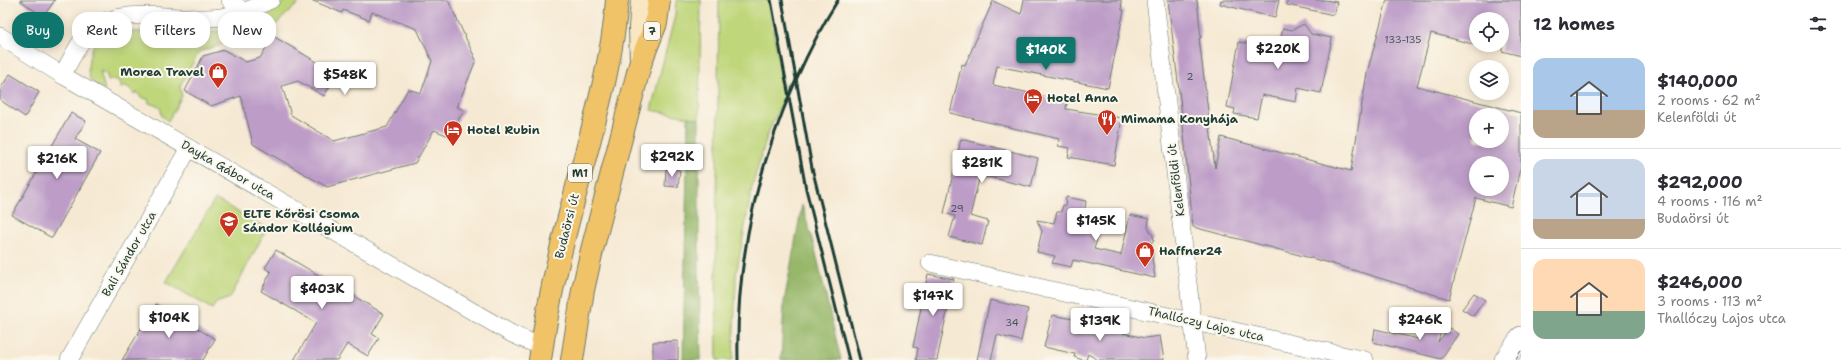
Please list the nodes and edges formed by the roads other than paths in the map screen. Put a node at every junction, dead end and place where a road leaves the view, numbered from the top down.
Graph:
1 (230, 0) edge
2 (271, 0) edge
3 (617, 0) edge
4 (642, 0) edge
5 (659, 0) edge
6 (1155, 0) edge
7 (244, 12) joint
8 (218, 17) edge
9 (0, 36) edge
10 (641, 61) junction
11 (62, 75) junction
12 (189, 148) junction
13 (930, 263) dead end
14 (1193, 322) junction
15 (1521, 337) edge
16 (541, 353) edge
17 (69, 360) edge
18 (572, 360) edge
19 (1197, 360) edge
20 (1365, 360) edge
21 (1505, 360) edge

1 - 7 street
2 - 7 street
3 - 16 main road, Budaörsi út / M1
4 - 10 main road
5 - 10 main road, 7
6 - 14 street, Kelenföldi út
8 - 11 street
9 - 11 street, Dayka Gábor utca
10 - 18 main road, M1
11 - 12 street, Dayka Gábor utca
12 - 16 street, Dayka Gábor utca
12 - 17 street, Bali Sándor utca
13 - 14 street, Thallóczy Lajos utca
14 - 19 street, Kelenföldi út
14 - 20 street, Thallóczy Lajos utca
15 - 21 street

